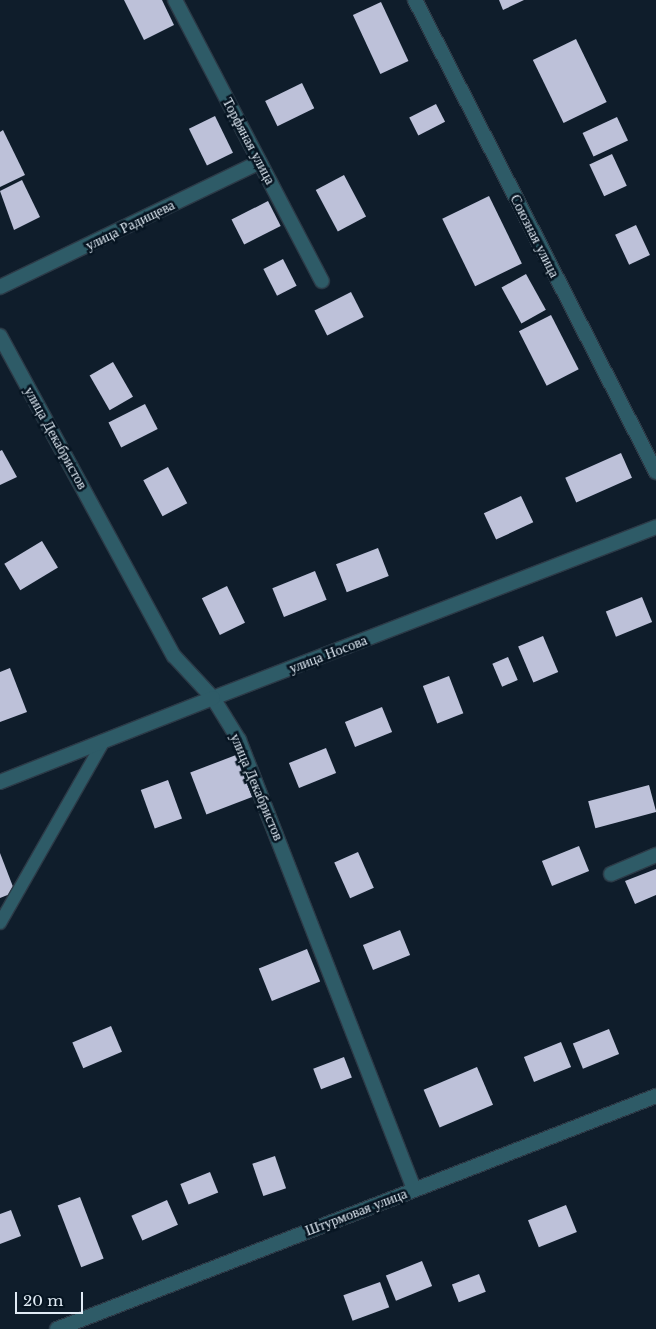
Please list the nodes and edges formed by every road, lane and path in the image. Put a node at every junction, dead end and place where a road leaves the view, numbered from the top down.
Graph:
1 (175, 0) edge
2 (415, 0) edge
3 (260, 162) junction
4 (322, 281) dead end
5 (0, 287) edge
6 (0, 336) edge
7 (656, 472) edge
8 (656, 527) edge
9 (213, 698) junction
10 (104, 741) junction
11 (0, 782) edge
12 (656, 855) edge
13 (611, 874) dead end
14 (0, 923) edge
15 (656, 1096) edge
16 (414, 1189) junction
17 (58, 1329) edge

1 - 3 street, Торфяная улица
2 - 7 street, Союзная улица
3 - 4 street, Торфяная улица
3 - 5 street, улица Радищева
6 - 9 street, улица Декабристов
8 - 9 street, улица Носова
9 - 10 street, улица Носова
9 - 16 street, улица Декабристов
10 - 11 street, улица Носова
10 - 14 lane
12 - 13 street
15 - 16 street, Штурмовая улица
16 - 17 street, Штурмовая улица

